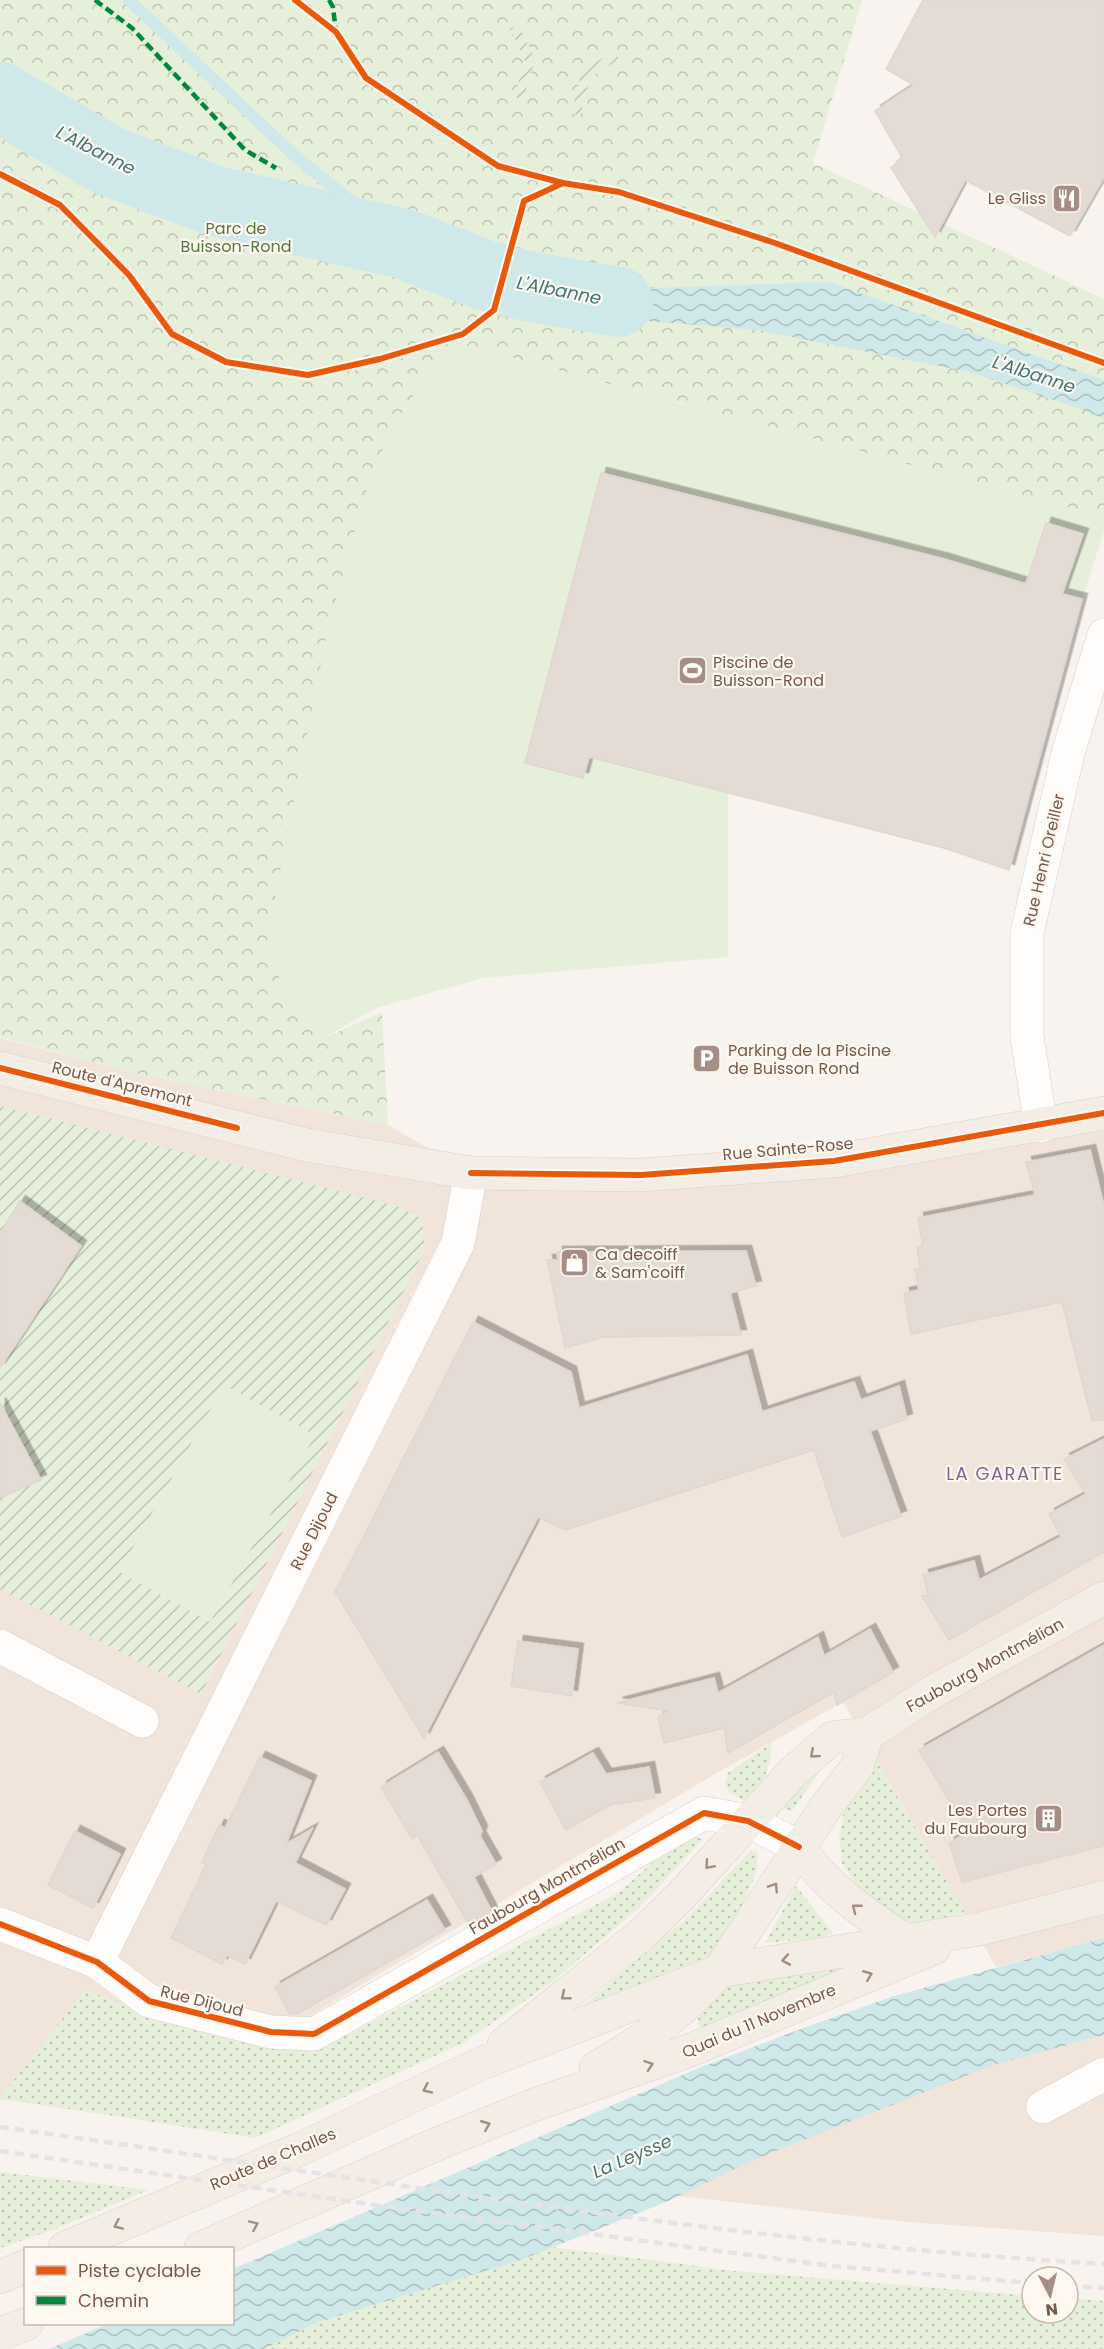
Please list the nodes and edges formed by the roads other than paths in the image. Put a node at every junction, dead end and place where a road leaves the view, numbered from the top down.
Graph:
1 (1104, 635) edge
2 (0, 1068) edge
3 (1104, 1113) edge
4 (1041, 1126) junction
5 (471, 1173) junction
6 (1104, 1598) edge
7 (0, 1646) edge
8 (142, 1721) dead end
9 (867, 1734) junction
10 (748, 1821) junction
11 (799, 1847) junction
12 (1104, 1897) edge
13 (0, 1924) edge
14 (980, 1929) junction
15 (905, 1940) junction
16 (97, 1962) junction
17 (719, 1971) junction
18 (314, 2034) joint
19 (480, 2064) junction
20 (1104, 2074) edge
21 (534, 2105) junction
22 (1043, 2107) dead end
23 (67, 2247) edge
24 (203, 2247) edge
25 (24, 2267) edge
26 (0, 2277) edge
27 (24, 2325) edge
28 (0, 2334) edge

1 - 4 street, Rue Henri Oreiller
2 - 5 main road, Route d'Apremont
3 - 4 main road, Rue Sainte-Rose
4 - 5 main road, Rue Sainte-Rose
5 - 16 street, Rue Dijoud
6 - 9 main road, Faubourg Montmélian
7 - 8 street
9 -> 10 main road, Faubourg Montmélian
9 - 11 main road
10 - 11 street, Faubourg Montmélian
10 - 18 street, Faubourg Montmélian
10 -> 19 main road, Faubourg Montmélian
15 -> 11 main road, Faubourg Montmélian
17 -> 11 main road
12 - 14 main road, Quai du 11 Novembre
13 - 16 street
14 - 15 main road, Quai du 11 Novembre
21 -> 14 main road, Quai du 11 Novembre
15 -> 17 main road, Quai du 11 Novembre
16 - 18 street, Rue Dijoud
17 - 19 main road, Quai du 11 Novembre
17 - 21 main road, Quai du 11 Novembre
19 -> 23 main road, Route de Challes
20 - 22 street
24 -> 21 main road, Quai du 11 Novembre
25 - 26 main road
27 - 28 main road

